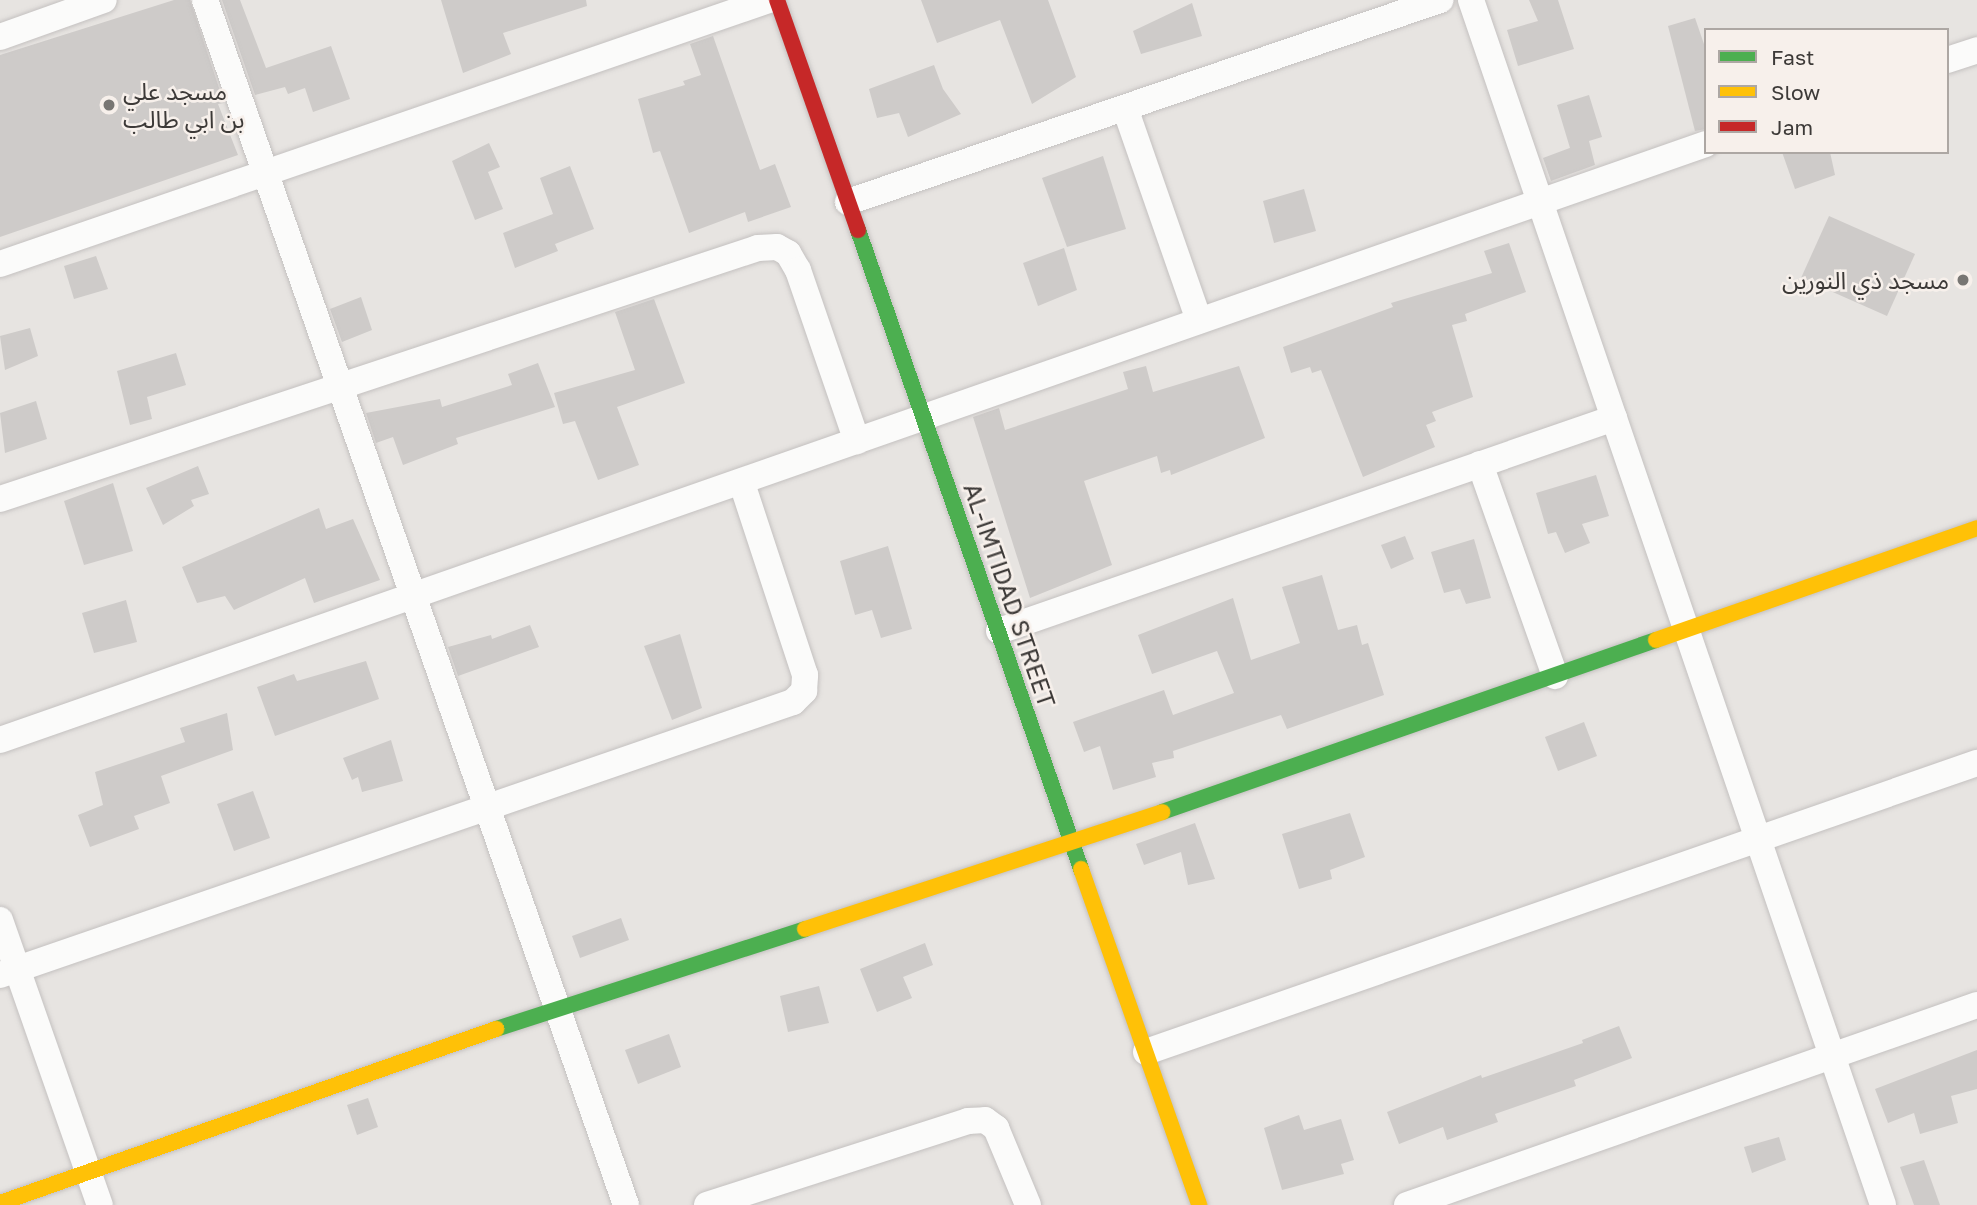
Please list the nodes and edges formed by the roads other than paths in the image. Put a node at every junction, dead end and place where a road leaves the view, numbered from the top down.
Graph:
1 (104, 0) edge
2 (205, 0) edge
3 (769, 0) edge
4 (777, 0) edge
5 (1440, 0) edge
6 (1471, 0) edge
7 (0, 37) edge
8 (1977, 50) edge
9 (1949, 59) edge
10 (1125, 108) junction
11 (1704, 145) edge
12 (266, 173) junction
13 (1542, 201) junction
14 (848, 202) junction
15 (0, 264) edge
16 (1199, 320) junction
17 (341, 386) junction
18 (923, 416) junction
19 (1614, 418) junction
20 (856, 440) junction
21 (1480, 464) junction
22 (742, 484) junction
23 (0, 499) edge
24 (1977, 528) edge
25 (412, 594) junction
26 (1689, 630) junction
27 (999, 631) junction
28 (1555, 676) junction
29 (0, 740) edge
30 (1977, 764) edge
31 (489, 807) junction
32 (1759, 839) junction
33 (1074, 843) junction
34 (0, 920) edge
35 (9, 972) edge
36 (1977, 1005) edge
37 (556, 1008) junction
38 (1146, 1052) junction
39 (1831, 1056) junction
40 (88, 1171) junction
41 (0, 1203) edge
42 (100, 1205) edge
43 (626, 1205) edge
44 (707, 1205) edge
45 (1028, 1205) edge
46 (1199, 1205) edge
47 (1407, 1205) edge
48 (1883, 1205) edge

1 - 7 street
2 - 12 street
3 - 12 street
4 - 14 street, AL-IMTIDAD STREET
5 - 10 street
6 - 13 street
8 - 9 street
10 - 14 street
10 - 16 street
11 - 13 street
12 - 15 street
12 - 17 street
13 - 16 street
13 - 19 street
14 - 18 street, AL-IMTIDAD STREET
16 - 18 street
17 - 20 street
17 - 23 street
17 - 25 street
18 - 20 street
18 - 27 street, AL-IMTIDAD STREET
19 - 21 street
19 - 26 street
20 - 22 street
21 - 27 street
21 - 28 street
22 - 25 street
22 - 31 street
24 - 26 street
25 - 29 street
25 - 31 street
26 - 28 street
26 - 32 street
27 - 33 street, AL-IMTIDAD STREET
28 - 33 street
30 - 32 street
31 - 35 street
31 - 37 street
32 - 38 street
32 - 39 street
33 - 37 street
33 - 38 street, AL-IMTIDAD STREET
34 - 35 street
35 - 40 street
36 - 39 street
37 - 40 street
37 - 43 street
38 - 46 street, AL-IMTIDAD STREET
39 - 47 street
39 - 48 street
40 - 41 street
40 - 42 street
44 - 45 street

